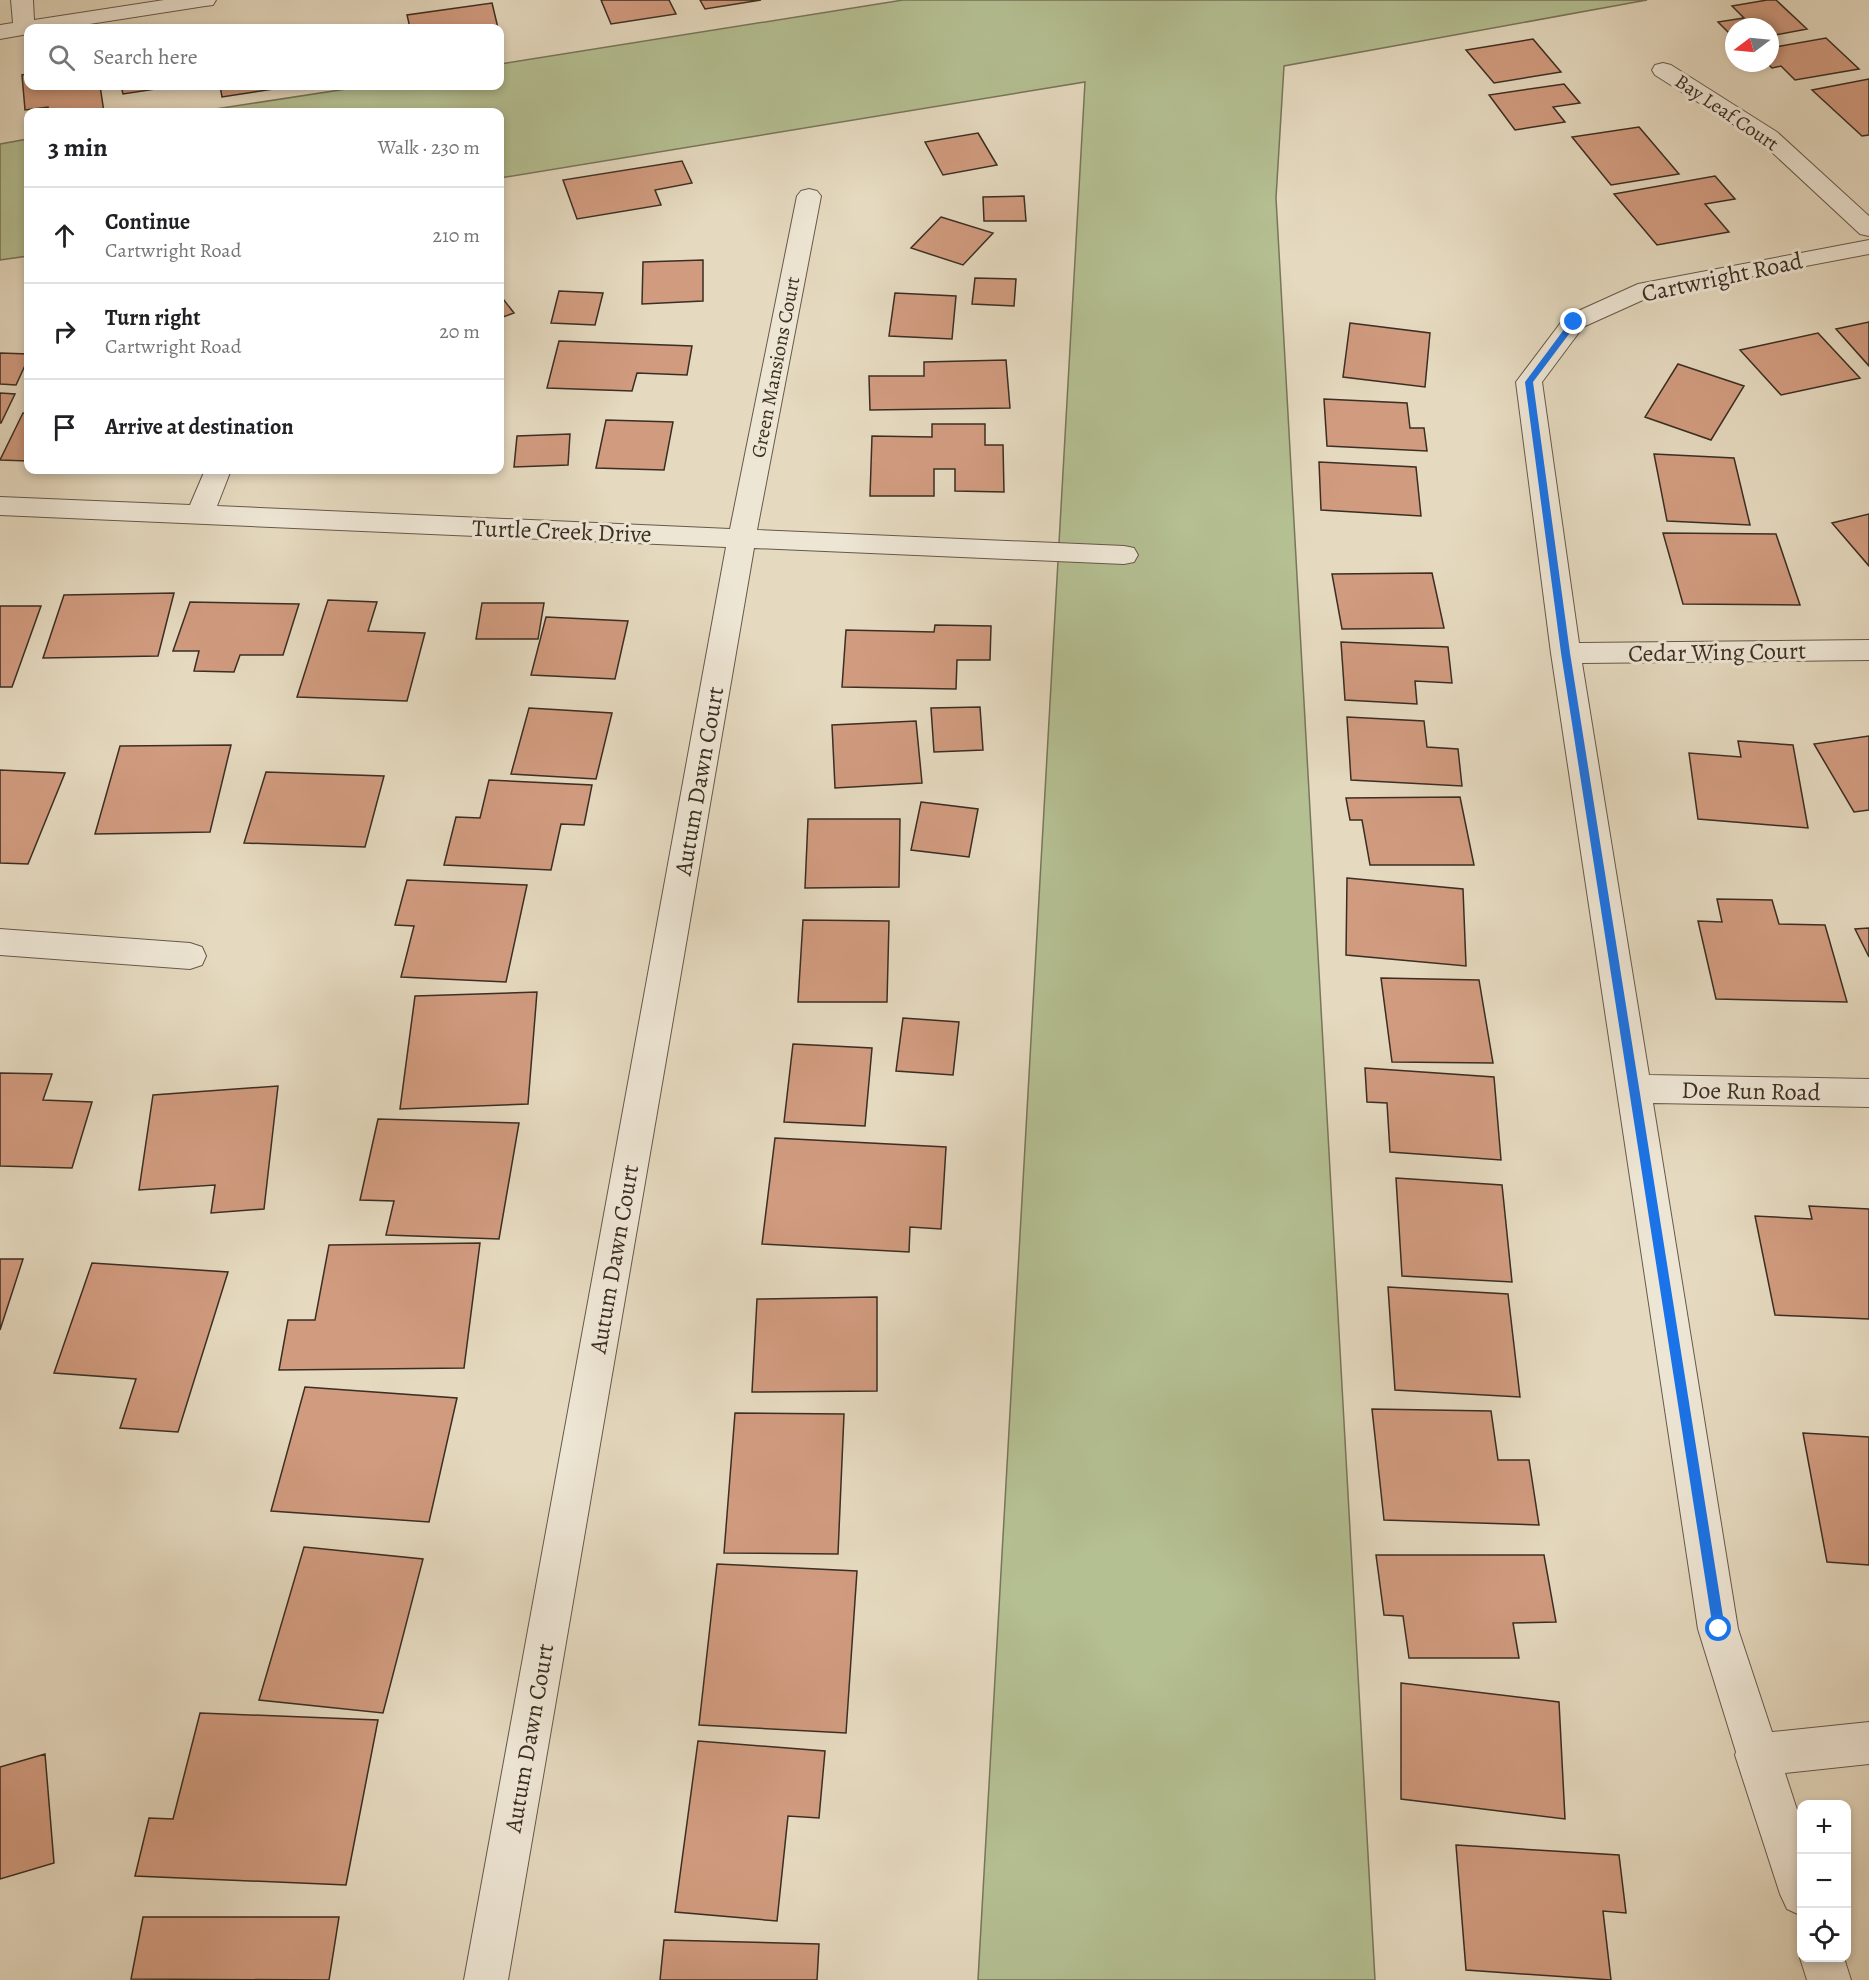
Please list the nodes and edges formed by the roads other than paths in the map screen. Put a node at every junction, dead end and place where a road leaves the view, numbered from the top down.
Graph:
1 (21, 0) edge
2 (205, 0) edge
3 (50, 24) edge
4 (24, 28) joint
5 (0, 32) edge
6 (1663, 69) dead end
7 (809, 196) dead end
8 (1869, 229) edge
9 (1869, 247) edge
10 (216, 474) edge
11 (0, 506) edge
12 (200, 516) junction
13 (742, 538) junction
14 (1124, 555) dead end
15 (1869, 650) edge
16 (1566, 653) junction
17 (0, 942) edge
18 (190, 956) dead end
19 (1633, 1089) junction
20 (1869, 1093) edge
21 (1869, 1743) edge
22 (1756, 1755) junction
23 (1797, 1879) edge
24 (1823, 1962) edge
25 (486, 1980) edge
26 (1829, 1980) edge

1 - 4 street
2 - 3 street
4 - 5 street
6 - 8 street, Bay Leaf Court
7 - 13 street, Green Mansions Court
9 - 16 street, Cartwright Road
10 - 12 street
11 - 12 street, Turtle Creek Drive
12 - 13 street, Turtle Creek Drive
13 - 14 street, Turtle Creek Drive
13 - 25 street, Autum Dawn Court
15 - 16 street, Cedar Wing Court
16 - 19 street, Cartwright Road
17 - 18 street
19 - 20 street, Doe Run Road
19 - 22 street, Cartwright Road
21 - 22 street
22 - 23 street, Cartwright Road
24 - 26 street

